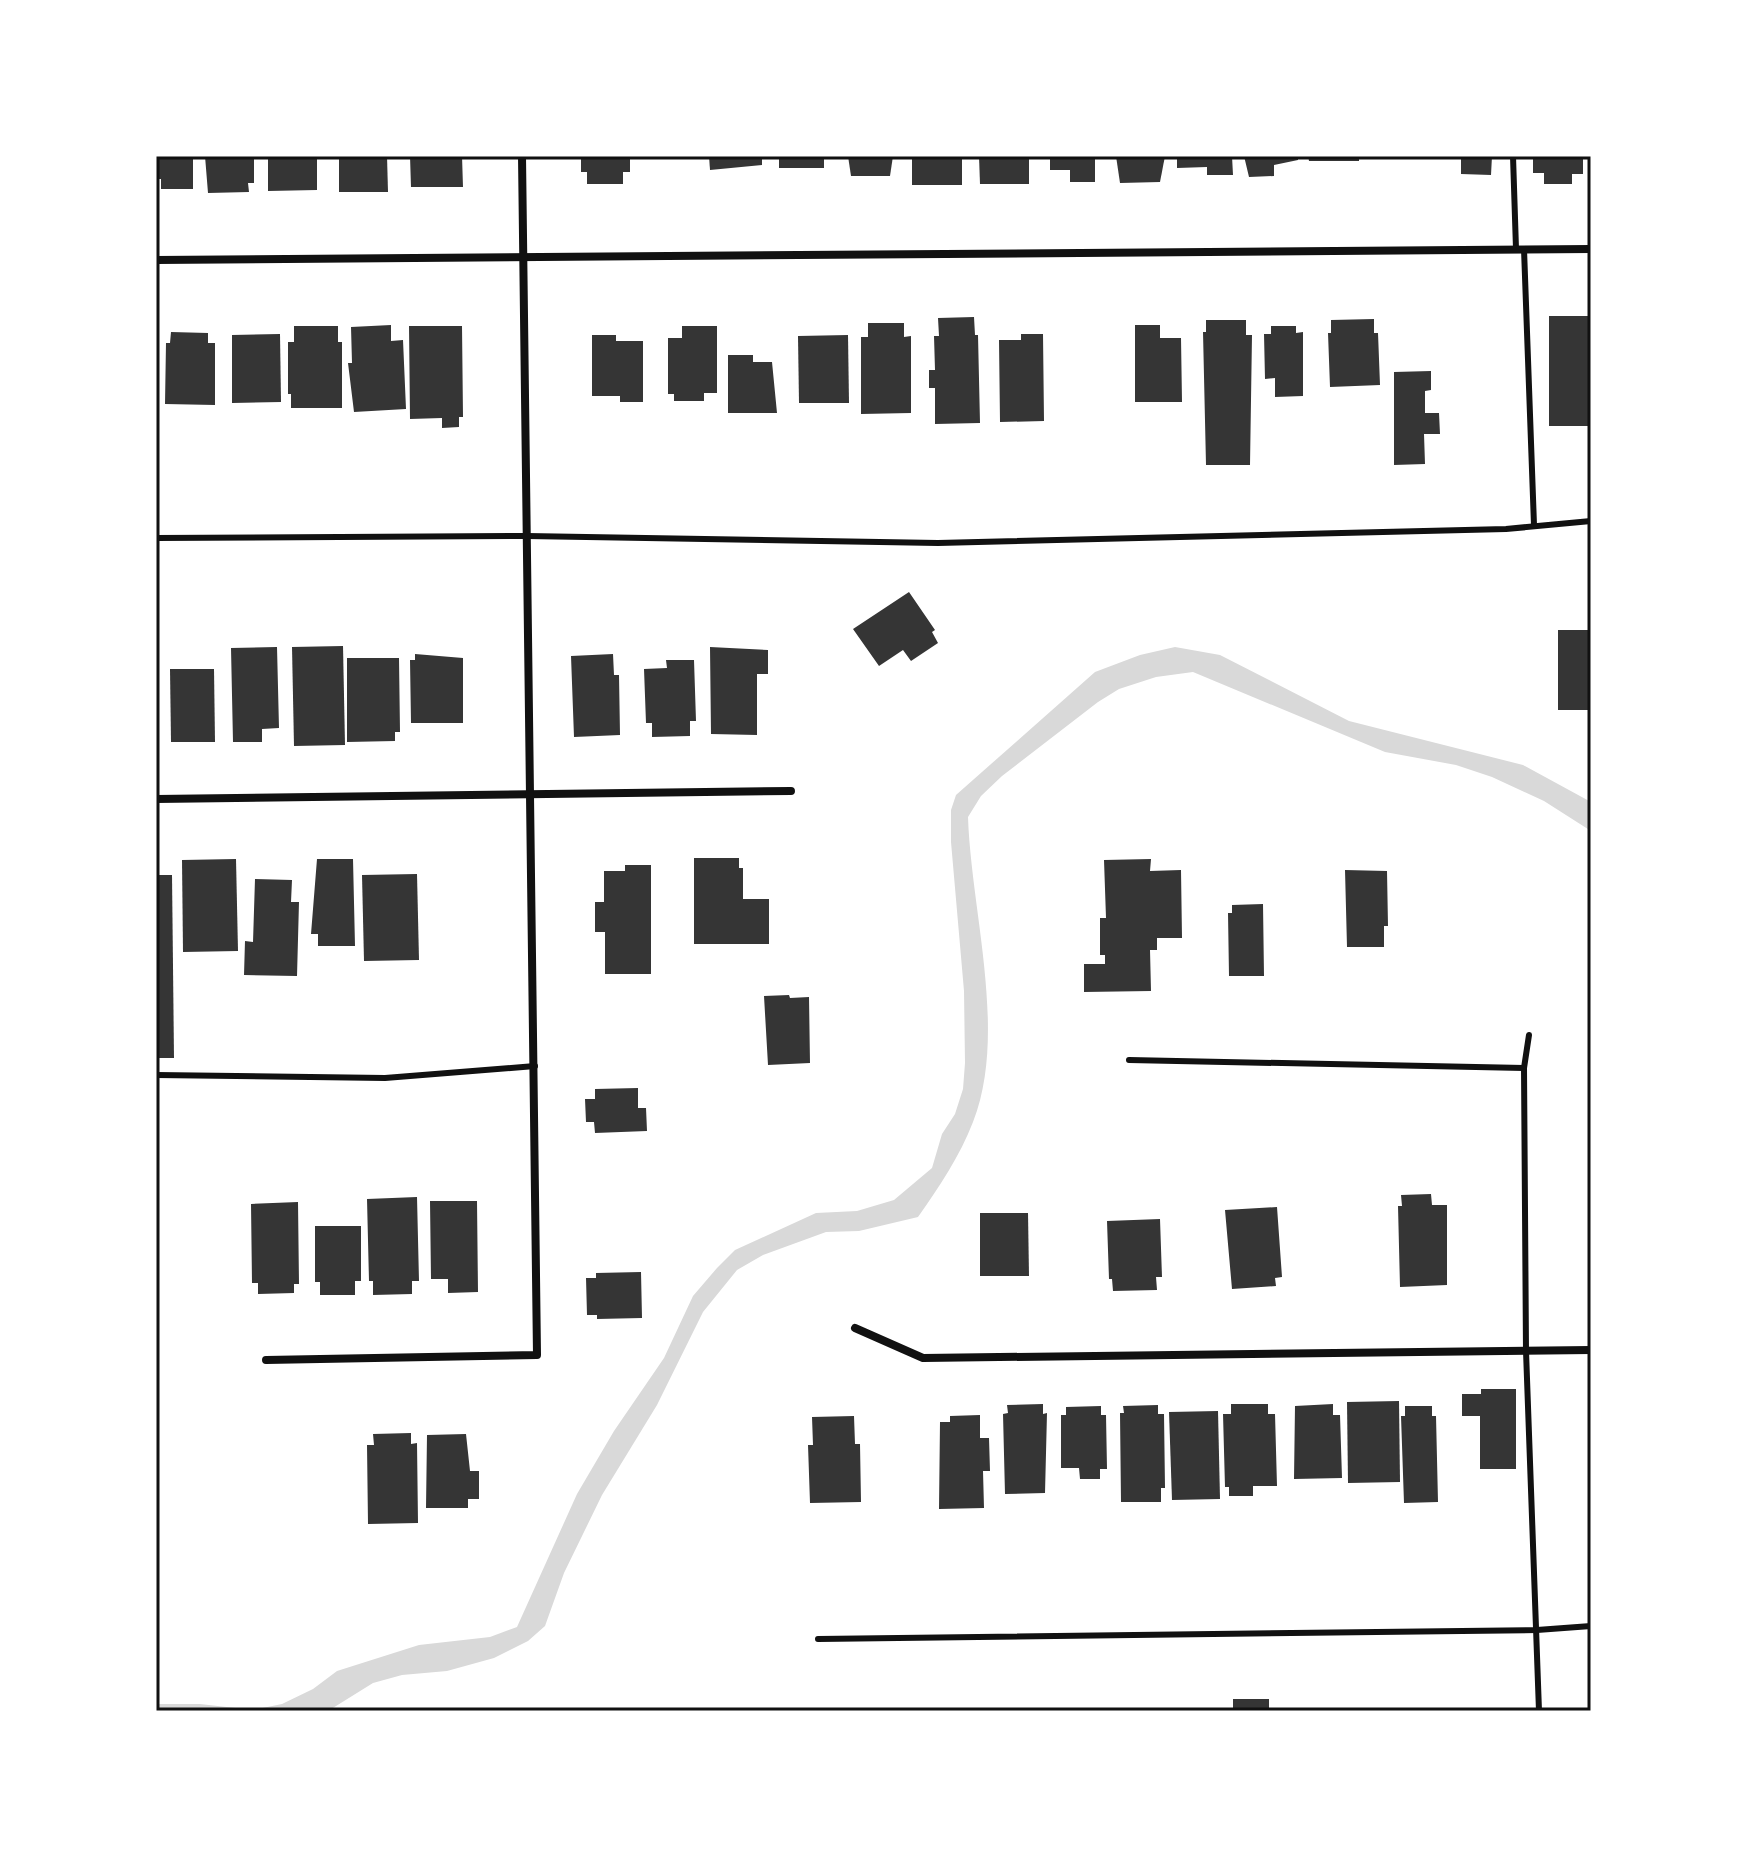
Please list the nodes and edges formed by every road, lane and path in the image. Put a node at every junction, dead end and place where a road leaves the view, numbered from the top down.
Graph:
1 (522, 156) edge
2 (1513, 156) edge
3 (1520, 249) junction
4 (1591, 249) edge
5 (522, 257) junction
6 (156, 260) edge
7 (1591, 521) edge
8 (1534, 525) junction
9 (527, 536) junction
10 (156, 538) edge
11 (791, 791) dead end
12 (532, 794) junction
13 (156, 799) edge
14 (1529, 1035) dead end
15 (1129, 1060) dead end
16 (535, 1066) junction
17 (1524, 1068) junction
18 (156, 1075) edge
19 (855, 1328) dead end
20 (1591, 1350) edge
21 (1526, 1351) junction
22 (266, 1360) dead end
23 (1591, 1626) edge
24 (1537, 1630) junction
25 (818, 1639) dead end
26 (1539, 1711) edge

1 - 5 street
2 - 3 lane
3 - 4 street
3 - 5 street
3 - 8 lane
5 - 6 street
5 - 9 street
7 - 8 lane
8 - 9 lane
9 - 10 lane
9 - 12 street
11 - 12 street
12 - 13 street
12 - 16 street
14 - 17 lane
15 - 17 lane
16 - 18 lane
16 - 22 street
17 - 21 lane
19 - 21 street
20 - 21 street
21 - 24 lane
23 - 24 lane
24 - 25 lane
24 - 26 lane

